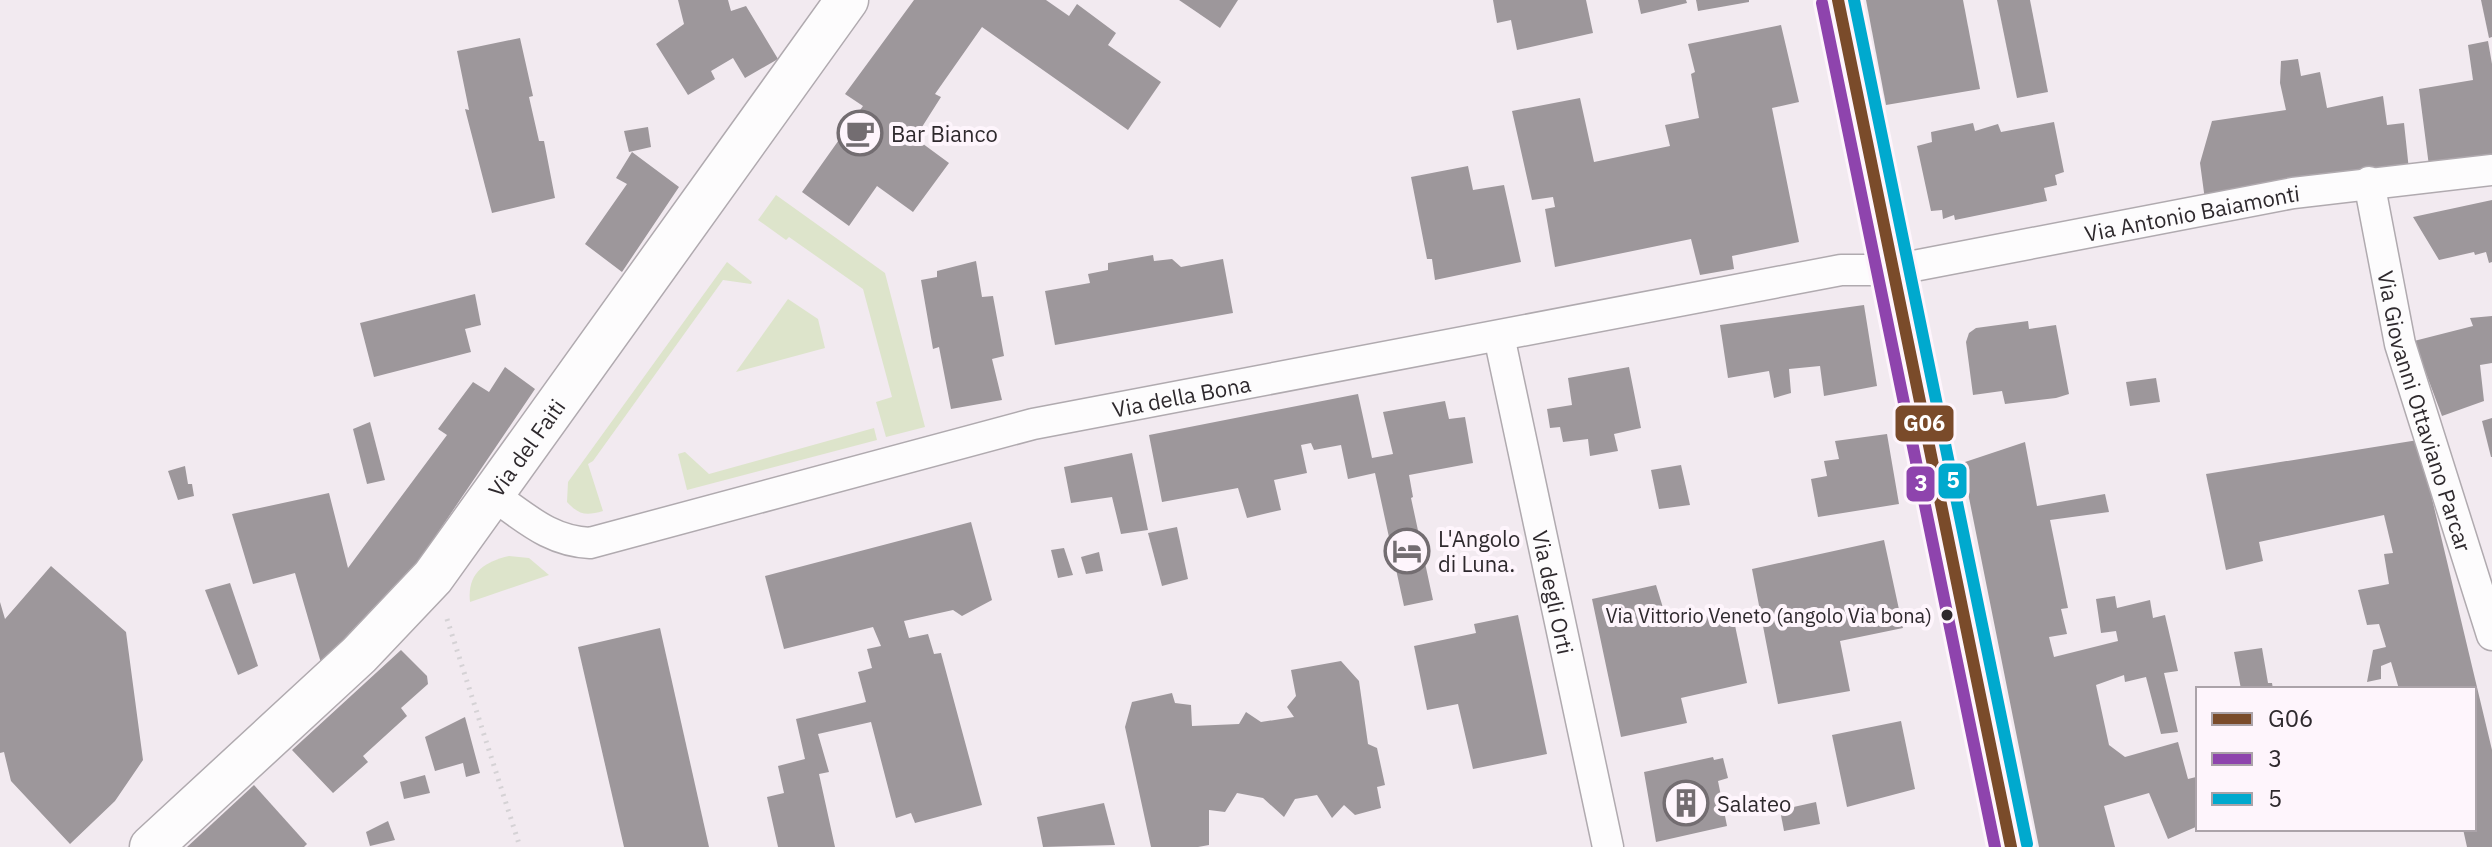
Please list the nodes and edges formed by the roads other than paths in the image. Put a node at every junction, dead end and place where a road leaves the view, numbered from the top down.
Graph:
1 (847, 0) edge
2 (1838, 0) edge
3 (2492, 170) edge
4 (2369, 182) junction
5 (1893, 270) junction
6 (1499, 336) junction
7 (491, 494) junction
8 (2492, 635) edge
9 (151, 847) edge
10 (1608, 847) edge
11 (2011, 847) edge

1 - 7 street, Via del Faiti
2 - 5 street
3 - 4 street, Via Antonio Baiamonti
4 - 5 street, Via Antonio Baiamonti
4 - 8 street, Via Giovanni Ottaviano Parcar
5 - 6 street, Via della Bona
5 - 11 street
6 - 7 street, Via della Bona
6 - 10 street, Via degli Orti
7 - 9 street, Via del Faiti

